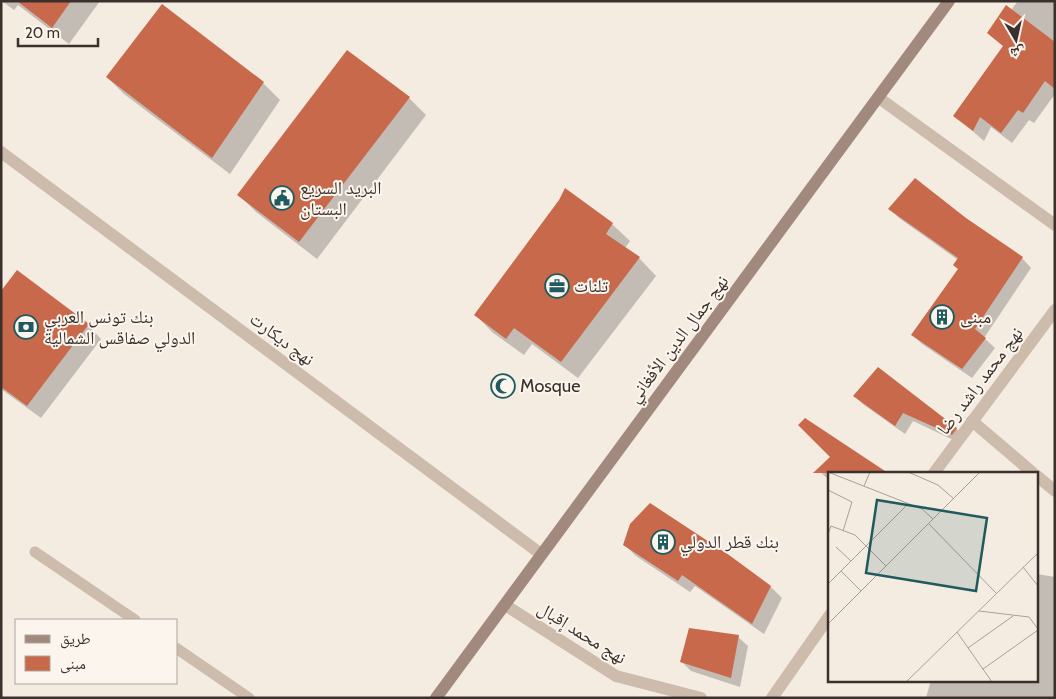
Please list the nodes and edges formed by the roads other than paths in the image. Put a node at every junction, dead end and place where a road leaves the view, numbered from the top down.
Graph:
1 (949, 1) edge
2 (879, 98) junction
3 (1, 152) edge
4 (1055, 225) edge
5 (1055, 310) edge
6 (972, 421) junction
7 (935, 472) edge
8 (1032, 472) edge
9 (1038, 477) edge
10 (1055, 491) edge
11 (35, 552) dead end
12 (541, 554) junction
13 (505, 605) junction
14 (828, 618) edge
15 (134, 619) edge
16 (178, 649) edge
17 (249, 698) edge
18 (436, 698) edge
19 (702, 698) edge
20 (772, 698) edge

1 - 2 main road, نهج جمال الدين الأفغاني
2 - 4 street
2 - 12 main road, نهج جمال الدين الأفغاني
3 - 12 street, نهج ديكارت
5 - 6 street, نهج محمد راشد رضا
6 - 7 street, نهج محمد راشد رضا
6 - 8 street
9 - 10 street
11 - 15 lane
12 - 13 main road, نهج جمال الدين الأفغاني
13 - 18 main road, نهج جمال الدين الأفغاني
13 - 19 street, نهج محمد إقبال
14 - 20 street
16 - 17 lane

